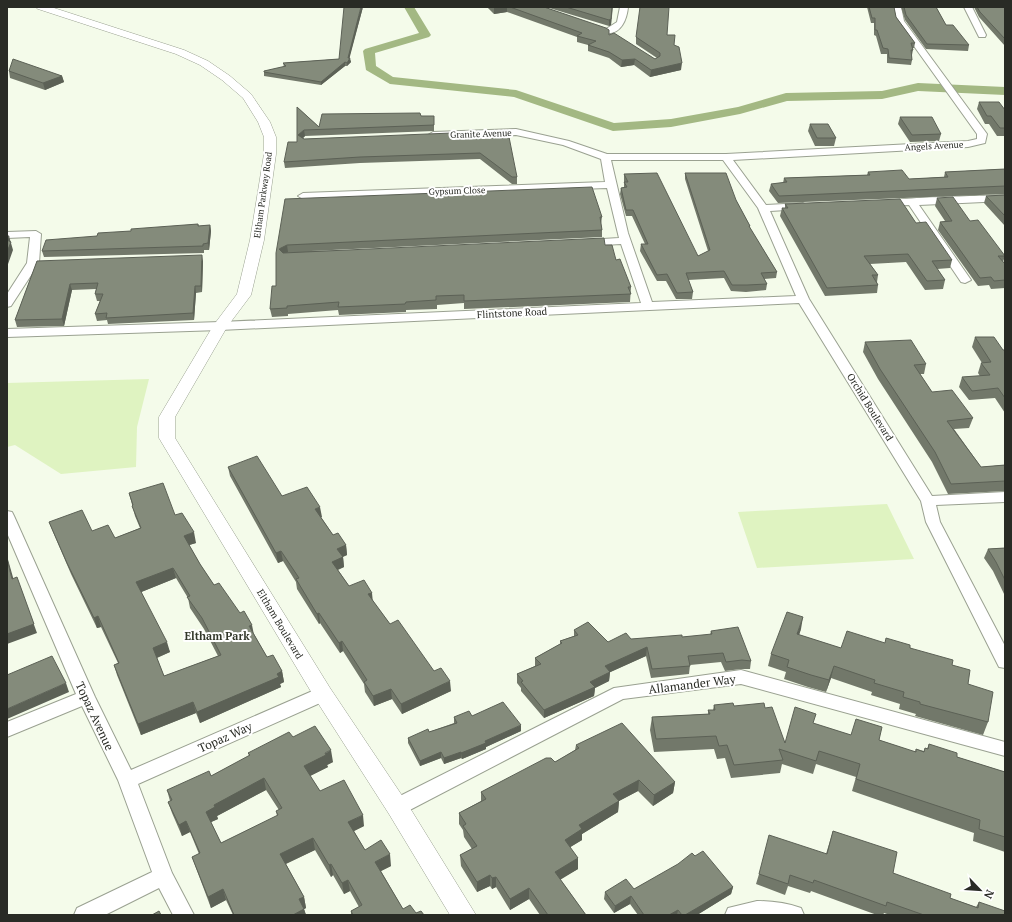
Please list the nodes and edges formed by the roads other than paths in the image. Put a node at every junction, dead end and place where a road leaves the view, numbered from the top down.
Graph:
1 (41, 7) edge
2 (624, 7) edge
3 (897, 7) edge
4 (968, 7) edge
5 (609, 32) edge
6 (982, 35) dead end
7 (420, 136) edge
8 (606, 157) junction
9 (726, 157) junction
10 (610, 185) junction
11 (303, 196) dead end
12 (1005, 198) edge
13 (911, 201) junction
14 (872, 203) edge
15 (817, 205) edge
16 (762, 208) junction
17 (7, 235) edge
18 (624, 241) junction
19 (577, 243) edge
20 (965, 280) dead end
21 (8, 299) edge
22 (803, 299) junction
23 (648, 307) junction
24 (220, 326) junction
25 (7, 333) edge
26 (1005, 497) edge
27 (928, 501) junction
28 (7, 516) edge
29 (1005, 662) edge
30 (323, 694) junction
31 (86, 697) junction
32 (7, 730) edge
33 (1005, 749) edge
34 (126, 780) junction
35 (398, 807) junction
36 (163, 876) junction
37 (84, 915) edge
38 (184, 915) edge
39 (464, 915) edge
40 (735, 915) edge
41 (794, 915) edge

1 - 24 street, Eltham Parkway Road
2 - 5 street
3 - 9 street, Angels Avenue
4 - 6 street
7 - 8 street, Granite Avenue
8 - 9 street, Granite Avenue
8 - 10 street
9 - 16 street, Orchid Boulevard
10 - 11 street, Gypsum Close
10 - 18 street
12 - 13 street
13 - 14 street
13 - 20 street
15 - 16 street
16 - 22 street, Orchid Boulevard
17 - 21 street
18 - 19 street
18 - 23 street
22 - 23 street, Flintstone Road
22 - 27 street, Orchid Boulevard
23 - 24 street, Flintstone Road
24 - 25 street, Flintstone Road
24 - 30 street, Eltham Boulevard
26 - 27 street
27 - 29 street, Orchid Boulevard
28 - 31 street, Topaz Avenue
30 - 34 street, Topaz Way
30 - 35 street, Eltham Boulevard
31 - 32 street
31 - 34 street, Topaz Avenue
33 - 35 street, Allamander Way
34 - 36 street, Topaz Avenue
35 - 39 street, Eltham Boulevard
36 - 37 street
36 - 38 street, Topaz Avenue
40 - 41 street

